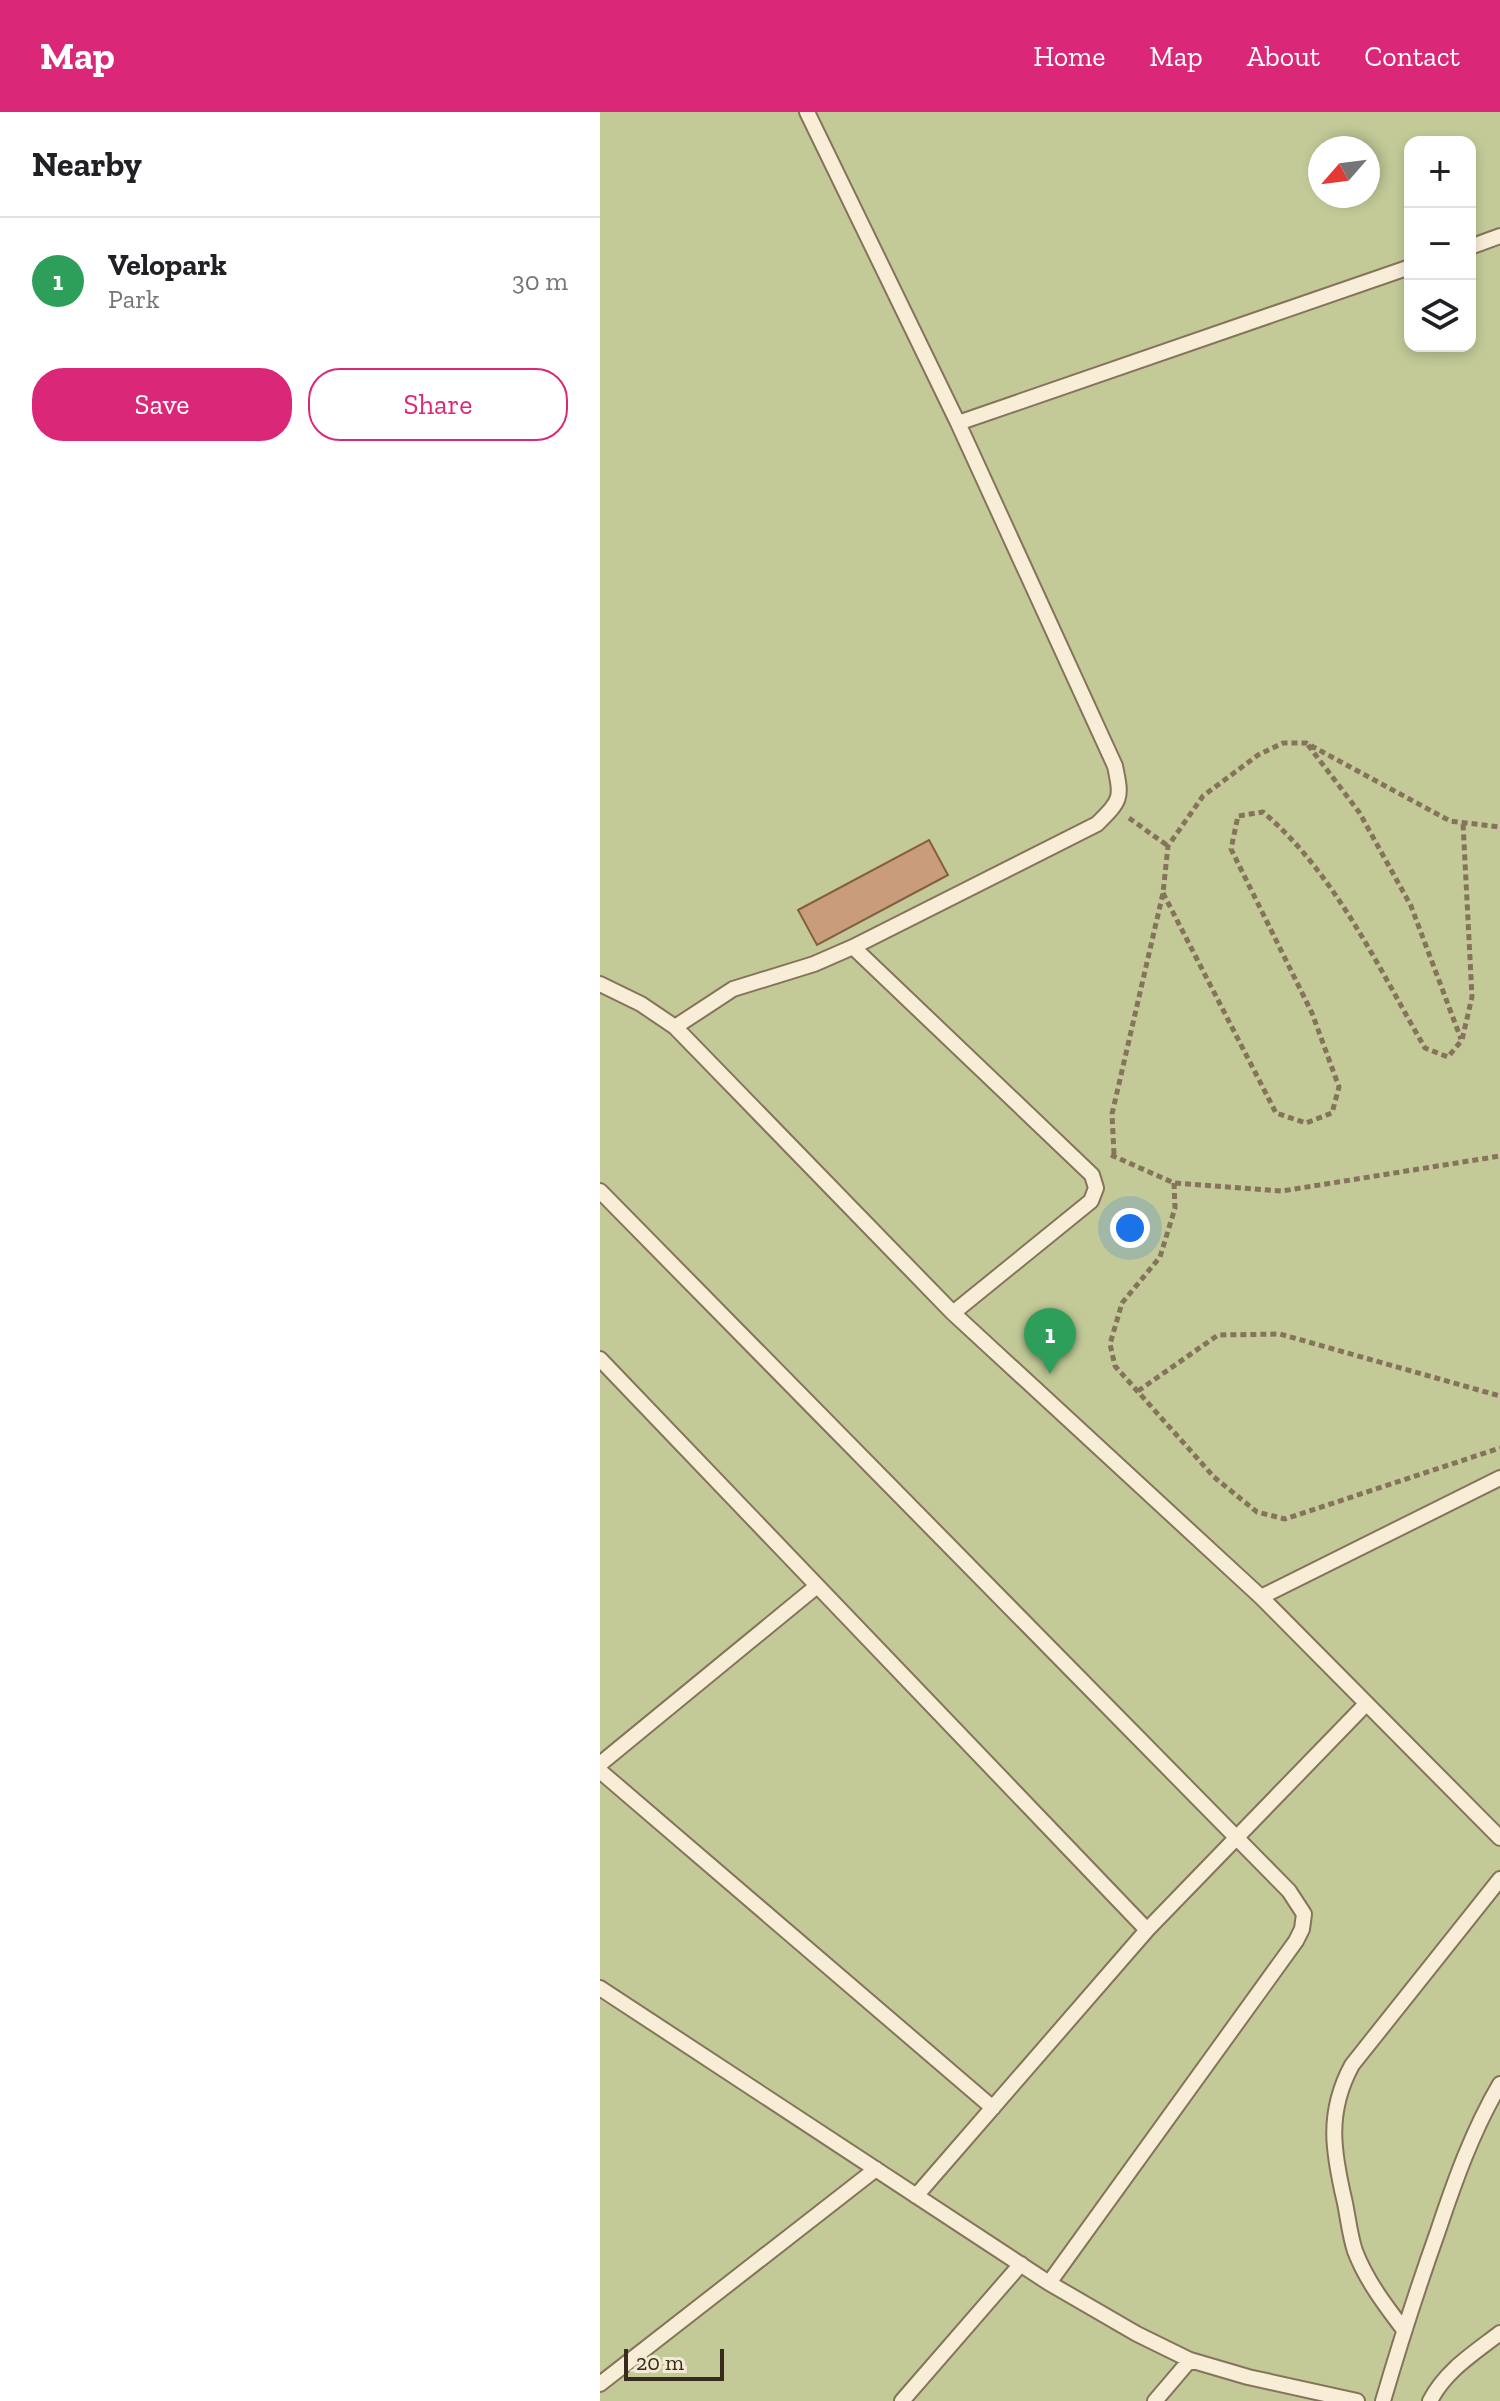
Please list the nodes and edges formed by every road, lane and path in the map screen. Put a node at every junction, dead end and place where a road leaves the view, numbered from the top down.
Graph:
1 (807, 112) edge
2 (1500, 236) edge
3 (1476, 245) edge
4 (1404, 269) edge
5 (958, 423) junction
6 (1306, 743) junction
7 (1114, 807) junction
8 (1463, 823) junction
9 (1500, 827) edge
10 (1168, 846) junction
11 (1163, 893) junction
12 (853, 947) junction
13 (600, 984) edge
14 (675, 1027) junction
15 (1462, 1040) junction
16 (1114, 1154) junction
17 (1500, 1156) edge
18 (1079, 1162) junction
19 (1174, 1183) junction
20 (600, 1191) edge
21 (953, 1313) junction
22 (600, 1359) edge
23 (1138, 1391) junction
24 (1500, 1396) edge
25 (1500, 1448) edge
26 (1500, 1478) edge
27 (817, 1586) junction
28 (1261, 1597) junction
29 (1365, 1705) junction
30 (600, 1764) edge
31 (600, 1771) edge
32 (1234, 1838) junction
33 (1500, 1838) edge
34 (1500, 1879) edge
35 (1147, 1930) junction
36 (600, 1988) edge
37 (1500, 2084) edge
38 (993, 2108) junction
39 (876, 2169) junction
40 (916, 2196) junction
41 (1021, 2264) junction
42 (1049, 2283) junction
43 (1404, 2330) junction
44 (1500, 2333) edge
45 (1190, 2360) junction
46 (600, 2384) edge
47 (1300, 2395) edge
48 (902, 2401) edge
49 (1155, 2401) edge
50 (1357, 2401) edge
51 (1383, 2401) edge
52 (1430, 2401) edge

1 - 5 lane
2 - 3 lane
4 - 5 lane
5 - 7 lane
6 - 8 path
6 - 10 path
6 - 15 path
7 - 10 path
7 - 12 lane
8 - 9 path
8 - 15 path
10 - 11 path
11 - 15 path
11 - 16 path
12 - 14 lane
12 - 18 lane
13 - 14 lane
14 - 21 lane
16 - 18 path
16 - 19 path
17 - 19 path
18 - 21 lane
19 - 23 path
20 - 32 lane
21 - 28 lane
22 - 27 lane
23 - 24 path
23 - 25 path
26 - 28 lane
27 - 30 lane
27 - 35 lane
28 - 29 lane
29 - 32 lane
29 - 33 lane
31 - 38 lane
32 - 35 lane
32 - 42 lane
34 - 43 lane
35 - 38 lane
36 - 39 lane
37 - 43 lane
38 - 40 lane
39 - 40 lane
39 - 46 lane
40 - 41 lane
41 - 42 lane
41 - 48 lane
42 - 45 lane
43 - 51 lane
44 - 52 lane
45 - 47 lane
45 - 49 lane
47 - 50 lane

